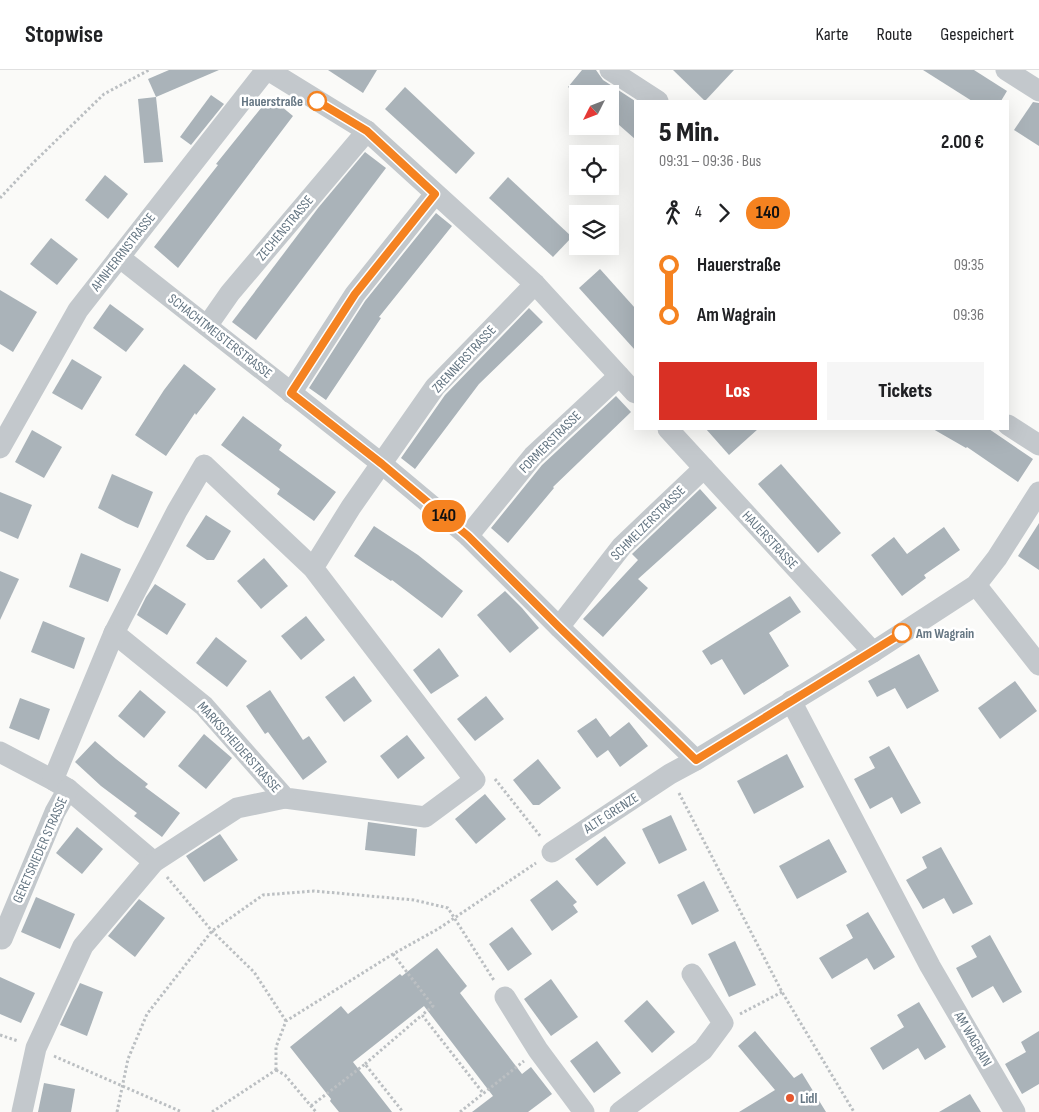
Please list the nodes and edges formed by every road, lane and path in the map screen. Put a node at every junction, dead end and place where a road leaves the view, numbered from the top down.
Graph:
1 (148, 70) edge
2 (267, 70) edge
3 (610, 70) edge
4 (1006, 70) edge
5 (1039, 92) edge
6 (656, 100) edge
7 (367, 131) junction
8 (435, 194) junction
9 (0, 198) edge
10 (120, 257) junction
11 (535, 284) junction
12 (207, 326) junction
13 (619, 376) junction
14 (634, 392) edge
15 (291, 393) junction
16 (1009, 426) edge
17 (669, 430) edge
18 (1039, 445) edge
19 (0, 448) edge
20 (382, 464) junction
21 (704, 468) junction
22 (1039, 492) edge
23 (468, 536) junction
24 (312, 568) junction
25 (976, 585) junction
26 (559, 627) junction
27 (114, 633) junction
28 (873, 652) junction
29 (1039, 665) edge
30 (791, 701) junction
31 (0, 752) edge
32 (696, 760) junction
33 (670, 774) junction
34 (475, 780) junction
35 (61, 784) junction
36 (285, 798) junction
37 (552, 852) junction
38 (154, 862) junction
39 (454, 919) junction
40 (212, 931) junction
41 (2, 939) dead end
42 (392, 954) junction
43 (692, 974) dead end
44 (782, 992) junction
45 (504, 997) joint
46 (422, 1015) junction
47 (286, 1021) junction
48 (723, 1023) junction
49 (36, 1048) junction
50 (538, 1050) junction
51 (365, 1064) junction
52 (276, 1070) junction
53 (123, 1086) junction
54 (484, 1094) junction
55 (311, 1106) junction
56 (22, 1112) edge
57 (117, 1112) edge
58 (182, 1112) edge
59 (212, 1112) edge
60 (316, 1112) edge
61 (403, 1112) edge
62 (460, 1112) edge
63 (584, 1112) edge
64 (620, 1112) edge
65 (854, 1112) edge
66 (1015, 1112) edge

1 - 9 path
2 - 7 street
2 - 10 street, AHNHERRNSTRASSE
3 - 6 street
4 - 5 street
7 - 8 street
7 - 12 street, ZECHENSTRASSE
8 - 11 street
8 - 15 street
10 - 12 street, SCHACHTMEISTERSTRASSE
10 - 19 street, AHNHERRNSTRASSE
11 - 13 street
11 - 20 street, ZRENNERSTRASSE
12 - 15 street, SCHACHTMEISTERSTRASSE
13 - 14 street
13 - 23 street, FORMERSTRASSE
15 - 20 street, SCHACHTMEISTERSTRASSE
16 - 18 street
17 - 21 street, HAUERSTRASSE
20 - 23 street, SCHACHTMEISTERSTRASSE
20 - 24 street
21 - 26 street, SCHMELZERSTRASSE
21 - 28 street, HAUERSTRASSE
22 - 25 street
23 - 26 street, SCHACHTMEISTERSTRASSE
24 - 27 street
24 - 34 street
25 - 28 street
25 - 29 street
26 - 32 street, SCHACHTMEISTERSTRASSE
27 - 35 street, GERETSRIEDER STRASSE
27 - 36 street, MARKSCHEIDERSTRASSE
28 - 30 street
30 - 32 street
30 - 66 street, AM WAGRAIN
31 - 35 street, GERETSRIEDER STRASSE
32 - 33 street
33 - 37 street, ALTE GRENZE
33 - 44 path
34 - 36 street, MARKSCHEIDERSTRASSE
34 - 37 path
35 - 38 street, GERETSRIEDER STRASSE
35 - 41 street, GERETSRIEDER STRASSE
36 - 38 street
37 - 39 path
38 - 40 path
38 - 49 street
39 - 40 path
39 - 42 path
39 - 45 path
40 - 47 path
40 - 53 path
42 - 46 path
42 - 47 path
43 - 48 street
44 - 48 path
44 - 65 path
45 - 50 street
46 - 51 path
46 - 54 path
47 - 52 path
48 - 64 street
49 - 53 path
49 - 56 street
50 - 54 path
50 - 63 street
51 - 55 path
51 - 61 path
52 - 55 path
52 - 59 path
53 - 57 path
53 - 58 path
54 - 62 path
55 - 60 path

